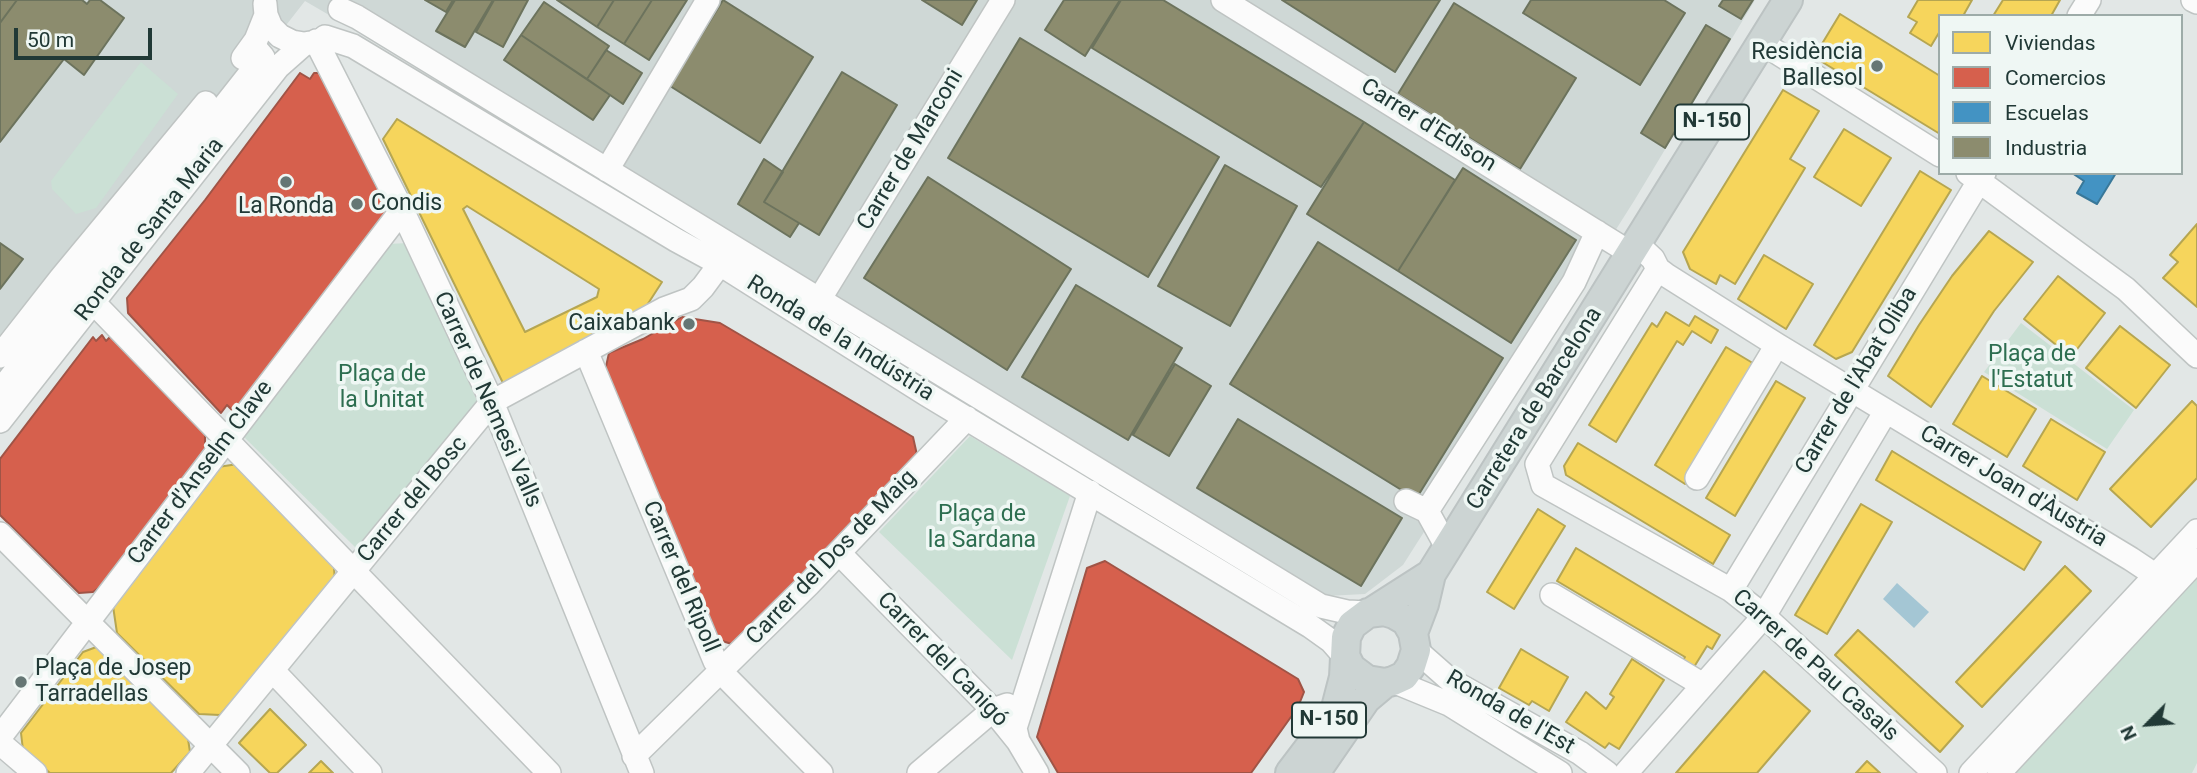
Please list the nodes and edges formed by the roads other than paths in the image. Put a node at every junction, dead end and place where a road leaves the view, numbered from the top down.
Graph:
1 (708, 0) edge
2 (1003, 0) edge
3 (1223, 0) edge
4 (1788, 0) edge
5 (340, 5) edge
6 (266, 8) edge
7 (315, 41) junction
8 (1762, 43) junction
9 (263, 56) dead end
10 (1938, 154) edge
11 (607, 170) junction
12 (1977, 176) edge
13 (402, 210) junction
14 (1597, 232) junction
15 (1634, 249) junction
16 (720, 264) junction
17 (1662, 272) junction
18 (819, 300) junction
19 (93, 302) junction
20 (1577, 342) junction
21 (1777, 345) junction
22 (1532, 346) junction
23 (586, 351) junction
24 (0, 356) edge
25 (2197, 356) edge
26 (1852, 390) junction
27 (0, 391) edge
28 (492, 402) junction
29 (1886, 411) junction
30 (967, 418) junction
31 (0, 421) edge
32 (227, 440) junction
33 (1452, 472) junction
34 (1697, 478) dead end
35 (1543, 485) joint
36 (1090, 492) junction
37 (1406, 501) dead end
38 (1476, 504) junction
39 (1427, 511) junction
40 (2197, 531) edge
41 (0, 534) edge
42 (1448, 548) junction
43 (839, 553) junction
44 (2197, 561) edge
45 (355, 572) junction
46 (1431, 574) junction
47 (2163, 582) junction
48 (1731, 590) junction
49 (1552, 595) dead end
50 (1369, 613) junction
51 (1765, 616) junction
52 (87, 622) junction
53 (1415, 642) junction
54 (1346, 658) junction
55 (722, 670) junction
56 (273, 671) junction
57 (1389, 682) junction
58 (1703, 685) junction
59 (1026, 698) junction
60 (993, 710) junction
61 (0, 737) edge
62 (1018, 741) junction
63 (0, 743) edge
64 (211, 746) junction
65 (640, 768) edge
66 (35, 773) edge
67 (188, 773) edge
68 (238, 773) edge
69 (370, 773) edge
70 (549, 773) edge
71 (821, 773) edge
72 (919, 773) edge
73 (1037, 773) edge
74 (1290, 773) edge
75 (1315, 773) edge
76 (1560, 773) edge
77 (1607, 773) edge
78 (1626, 773) edge
79 (1935, 773) edge
80 (1971, 773) edge
81 (1999, 773) edge

1 - 11 street
2 - 18 street, Carrer de Marconi
3 - 14 street, Carrer d'Edison
4 - 8 main road, Carretera de Barcelona / N-150
5 - 7 street
5 - 11 street, Ronda de la Indústria
6 - 7 street, Ronda de la Indústria
6 - 24 street, Ronda de Santa Maria
7 - 13 street, Carrer de Nemesi Valls
7 - 16 street, Ronda de la Indústria
7 - 19 street, Ronda de Santa Maria
8 - 10 street
8 - 15 main road, Carretera de Barcelona / N-150
9 - 27 street, Ronda de Santa Maria
11 - 18 street, Ronda de la Indústria
12 - 25 street
12 - 26 street, Carrer de l'Abat Oliba
13 - 28 street, Carrer de Nemesi Valls
13 - 32 street, Carrer d'Anselm Clave
14 - 15 street, Carrer d'Edison
14 - 22 street
15 - 17 street
15 - 20 main road, Carretera de Barcelona / N-150
16 - 23 street, Carrer del Bosc
16 - 30 street, Ronda de la Indústria
17 - 21 street, Carrer Joan d'Àustria
17 - 35 street, Carretera de Barcelona
18 - 50 street, Ronda de la Indústria
19 - 31 street, Ronda de Santa Maria
19 - 32 street
20 - 22 street
20 - 38 main road, Carretera de Barcelona / N-150
21 - 26 street, Carrer Joan d'Àustria
21 - 34 street
22 - 33 street
23 - 28 street, Carrer del Bosc
23 - 55 street, Carrer del Ripoll
26 - 29 street, Carrer Joan d'Àustria
26 - 48 street, Carrer de l'Abat Oliba
28 - 45 street, Carrer del Bosc
28 - 65 street, Carrer de Nemesi Valls
29 - 47 street, Carrer Joan d'Àustria
29 - 51 street, Carrer de l'Abat Oliba
30 - 36 street, Ronda de la Indústria
30 - 43 street, Carrer del Dos de Maig
32 - 45 street
32 - 52 street, Carrer d'Anselm Clave
33 - 38 street
33 - 39 street
35 - 48 street, Carrer de Pau Casals
36 - 54 street, Ronda de la Indústria
36 - 59 street
37 - 39 street
38 - 42 main road, Carretera de Barcelona / N-150
39 - 42 street
40 - 47 street
41 - 52 street
42 - 46 main road, Carretera de Barcelona / N-150
43 - 55 street, Carrer del Dos de Maig
43 - 60 street, Carrer del Canigó
44 - 47 street
45 - 56 street, Carrer del Bosc
45 - 70 street
46 - 50 main road, Carretera de Barcelona / N-150
46 - 53 main road, Carretera de Barcelona / N-150
47 - 80 street
47 - 81 street
48 - 51 street, Carrer de Pau Casals
49 - 58 street
50 - 53 main road
50 - 54 main road, N-150
51 - 58 street, Carrer de l'Abat Oliba
51 - 79 street, Carrer de Pau Casals
52 - 61 street, Carrer d'Anselm Clave
52 - 64 street
53 - 57 main road, N-150
53 - 77 street, Ronda de l'Est
54 - 57 main road, N-150
54 - 74 main road, N-150
55 - 65 street, Carrer del Dos de Maig
55 - 71 street, Carrer del Ripoll
56 - 64 street, Carrer del Bosc
56 - 69 street
57 - 75 main road, N-150
57 - 76 street, Ronda de l'Est
58 - 78 street, Carrer de l'Abat Oliba
59 - 60 street
59 - 62 street
60 - 62 street, Carrer del Canigó
60 - 72 street
62 - 73 street, Carrer del Canigó
63 - 66 street
64 - 67 street, Carrer del Bosc
64 - 68 street

